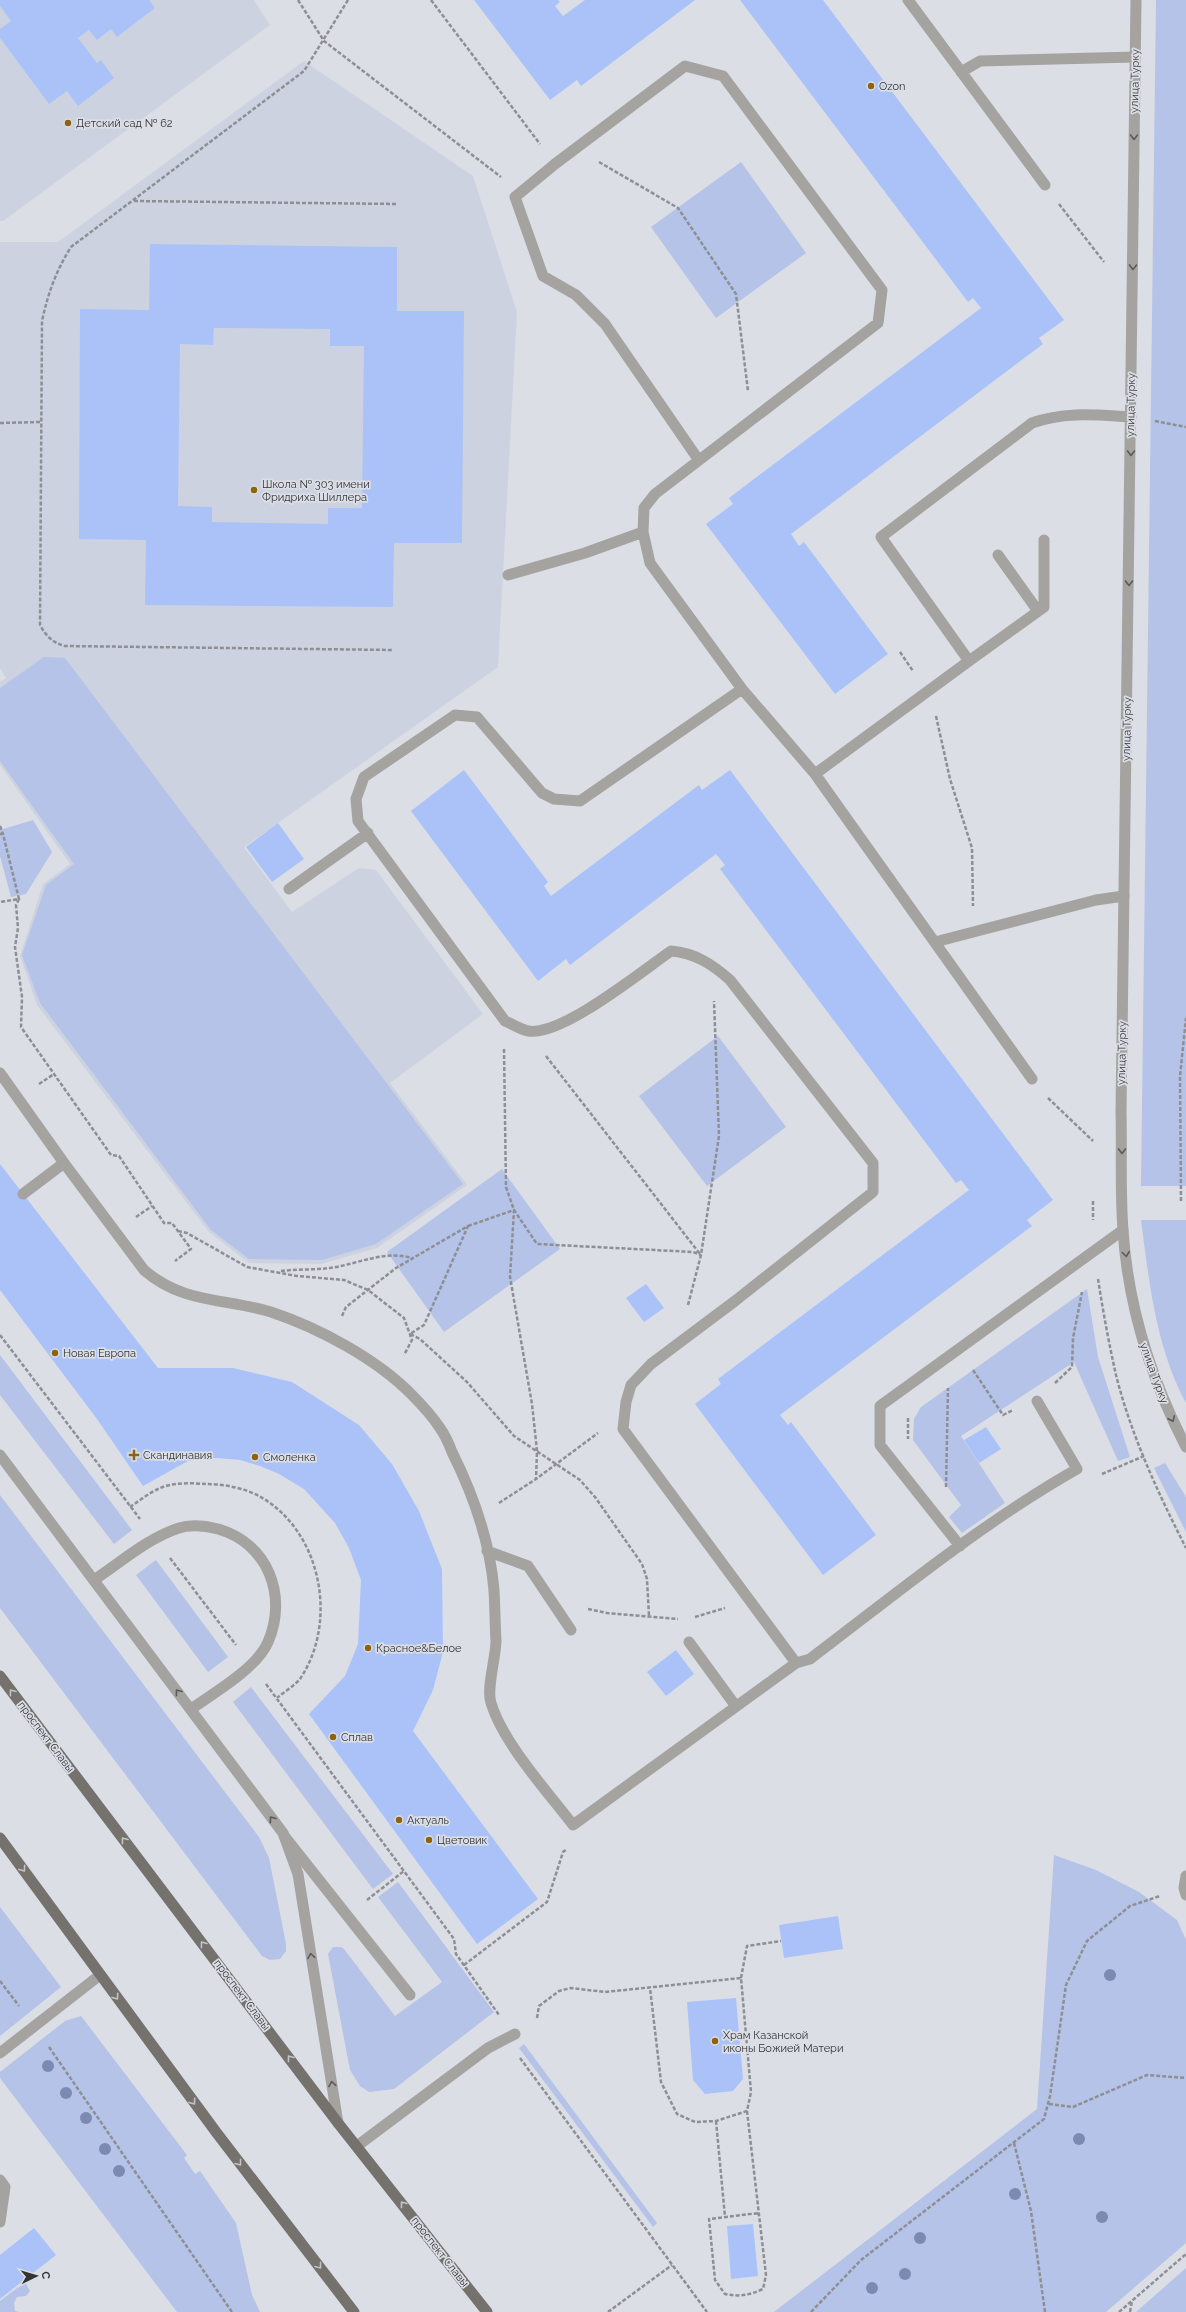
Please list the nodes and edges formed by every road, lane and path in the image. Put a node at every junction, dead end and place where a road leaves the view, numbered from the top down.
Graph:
1 (298, 0) edge
2 (348, 0) edge
3 (431, 0) edge
4 (908, 0) edge
5 (1136, 0) edge
6 (324, 41) junction
7 (1135, 57) junction
8 (961, 72) junction
9 (579, 146) junction
10 (555, 164) junction
11 (1045, 185) dead end
12 (515, 197) junction
13 (133, 201) junction
14 (1057, 202) dead end
15 (397, 204) dead end
16 (1104, 262) dead end
17 (1131, 417) junction
18 (751, 419) junction
19 (42, 422) junction
20 (0, 423) edge
21 (1186, 427) edge
22 (698, 459) junction
23 (643, 532) junction
24 (1044, 540) dead end
25 (998, 555) dead end
26 (508, 575) dead end
27 (1038, 611) junction
28 (393, 650) dead end
29 (900, 652) dead end
30 (969, 661) junction
31 (742, 689) junction
32 (928, 692) junction
33 (815, 774) junction
34 (0, 826) edge
35 (2, 834) edge
36 (368, 834) junction
37 (289, 889) dead end
38 (1124, 896) junction
39 (19, 899) junction
40 (0, 902) edge
41 (973, 932) junction
42 (935, 942) junction
43 (713, 965) junction
44 (1186, 1018) edge
45 (505, 1021) junction
46 (528, 1031) junction
47 (0, 1073) edge
48 (1032, 1080) dead end
49 (1043, 1093) dead end
50 (1094, 1141) dead end
51 (64, 1163) junction
52 (23, 1194) dead end
53 (1093, 1201) dead end
54 (1181, 1201) dead end
55 (514, 1210) junction
56 (468, 1226) junction
57 (1123, 1230) junction
58 (178, 1231) junction
59 (1095, 1251) junction
60 (701, 1255) junction
61 (412, 1258) junction
62 (276, 1272) junction
63 (153, 1278) junction
64 (1082, 1288) dead end
65 (368, 1290) junction
66 (410, 1334) junction
67 (0, 1335) edge
68 (333, 1340) junction
69 (678, 1344) junction
70 (959, 1349) junction
71 (392, 1379) junction
72 (948, 1381) dead end
73 (1037, 1401) junction
74 (911, 1413) dead end
75 (623, 1430) junction
76 (1183, 1437) edge
77 (908, 1441) dead end
78 (1186, 1447) edge
79 (537, 1451) junction
80 (0, 1455) edge
81 (1144, 1456) junction
82 (555, 1463) junction
83 (1076, 1469) junction
84 (536, 1479) junction
85 (478, 1516) junction
86 (937, 1518) junction
87 (155, 1538) junction
88 (960, 1546) junction
89 (1186, 1548) edge
90 (487, 1551) junction
91 (94, 1580) junction
92 (746, 1596) junction
93 (556, 1607) junction
94 (649, 1616) junction
95 (682, 1618) dead end
96 (689, 1618) dead end
97 (571, 1630) dead end
98 (689, 1642) dead end
99 (796, 1663) junction
100 (251, 1664) junction
101 (0, 1676) edge
102 (736, 1705) junction
103 (191, 1710) junction
104 (283, 1834) junction
105 (0, 1838) edge
106 (404, 1871) junction
107 (1186, 1876) edge
108 (1185, 1892) edge
109 (347, 1916) junction
110 (781, 1941) dead end
111 (100, 1975) junction
112 (741, 1978) junction
113 (0, 1981) edge
114 (650, 1988) junction
115 (410, 1995) dead end
116 (538, 2018) dead end
117 (35, 2026) junction
118 (510, 2037) junction
119 (0, 2053) edge
120 (1186, 2078) edge
121 (1049, 2104) junction
122 (747, 2111) junction
123 (716, 2121) junction
124 (338, 2123) junction
125 (1014, 2143) junction
126 (357, 2146) junction
127 (0, 2180) edge
128 (759, 2213) junction
129 (725, 2217) junction
130 (0, 2222) edge
131 (1186, 2254) edge
132 (672, 2265) junction
133 (1132, 2301) junction
134 (232, 2312) edge
135 (354, 2312) edge
136 (487, 2312) edge
137 (608, 2312) edge
138 (707, 2312) edge
139 (811, 2312) edge
140 (1045, 2312) edge
141 (1119, 2312) edge
142 (1130, 2312) edge

1 - 6 path
2 - 6 path
3 - 10 path
4 - 8 street
5 - 7 street, улица Турку
6 - 12 path
6 - 13 path
7 - 8 street
7 -> 17 street, улица Турку
8 - 11 street
9 - 10 street
9 - 18 path
9 - 18 street
10 - 12 street
12 - 22 street
13 - 15 path
13 - 19 path
14 - 16 path
17 - 21 path
17 - 30 street
17 -> 38 street, улица Турку
18 - 22 street
19 - 20 path
19 - 28 path
22 - 23 street
23 - 26 street
23 - 31 street
24 - 27 street
25 - 27 street
27 - 30 street
29 - 32 path
30 - 32 street
31 - 33 street
31 - 36 street
32 - 33 street
32 - 41 path
33 - 42 street
34 - 35 path
35 - 39 path
36 - 37 street
36 - 45 street
38 - 41 street
38 -> 57 street, улица Турку
39 - 40 path
39 - 58 path
41 - 42 street
42 - 48 street
43 - 46 street
43 - 60 path
43 - 69 street
44 - 54 path
45 - 46 street
45 - 55 path
46 - 60 path
47 - 51 street
49 - 50 path
51 - 52 street
51 - 63 street
53 - 59 path
55 - 56 path
55 - 60 path
55 - 79 path
56 - 61 path
56 - 66 path
57 - 59 street
57 -> 76 street, улица Турку
58 - 62 path
58 - 63 path
59 - 70 street
59 - 81 path
60 - 69 path
61 - 62 path
61 - 65 path
62 - 65 path
63 - 68 street
64 - 73 path
65 - 66 path
65 - 68 path
66 - 71 path
66 - 79 path
67 - 87 path
68 - 71 street
69 - 75 street
70 - 73 path
70 - 86 street
71 - 85 street
72 - 86 path
73 - 83 street
74 - 77 path
75 - 82 path
75 - 92 street
76 - 78 street, улица Турку
79 - 82 path
79 - 84 path
80 - 91 street
81 - 83 path
81 - 89 path
82 - 84 path
82 - 94 path
83 - 88 street
84 - 85 path
85 - 90 street
86 - 88 street
87 - 91 street
87 - 100 path
87 - 100 street
88 - 99 street
90 - 93 street
90 - 102 street
103 -> 91 street
92 - 96 path
92 - 99 street
93 - 94 path
93 - 97 street
94 - 95 path
98 - 102 street
99 - 102 street
100 - 103 street
100 - 106 path
124 -> 101 main road, проспект Славы
104 -> 103 street
104 - 109 street
124 -> 104 street
105 -> 111 main road
106 - 109 path
106 - 118 path
107 - 108 street
108 - 121 path
109 - 115 street
110 - 112 path
111 - 117 street
111 -> 135 main road
112 - 114 path
112 - 122 path
113 - 117 path
114 - 116 path
114 - 123 path
117 - 119 street
117 - 134 path
118 - 126 street
118 - 132 path
120 - 121 path
121 - 125 path
122 - 123 path
122 - 128 path
123 - 129 path
124 - 126 main road, проспект Славы
125 - 139 path
125 - 140 path
136 -> 126 main road, проспект Славы
127 - 130 street
128 - 129 path
128 - 129 path
131 - 133 path
132 - 137 path
132 - 138 path
133 - 141 path
133 - 142 path

